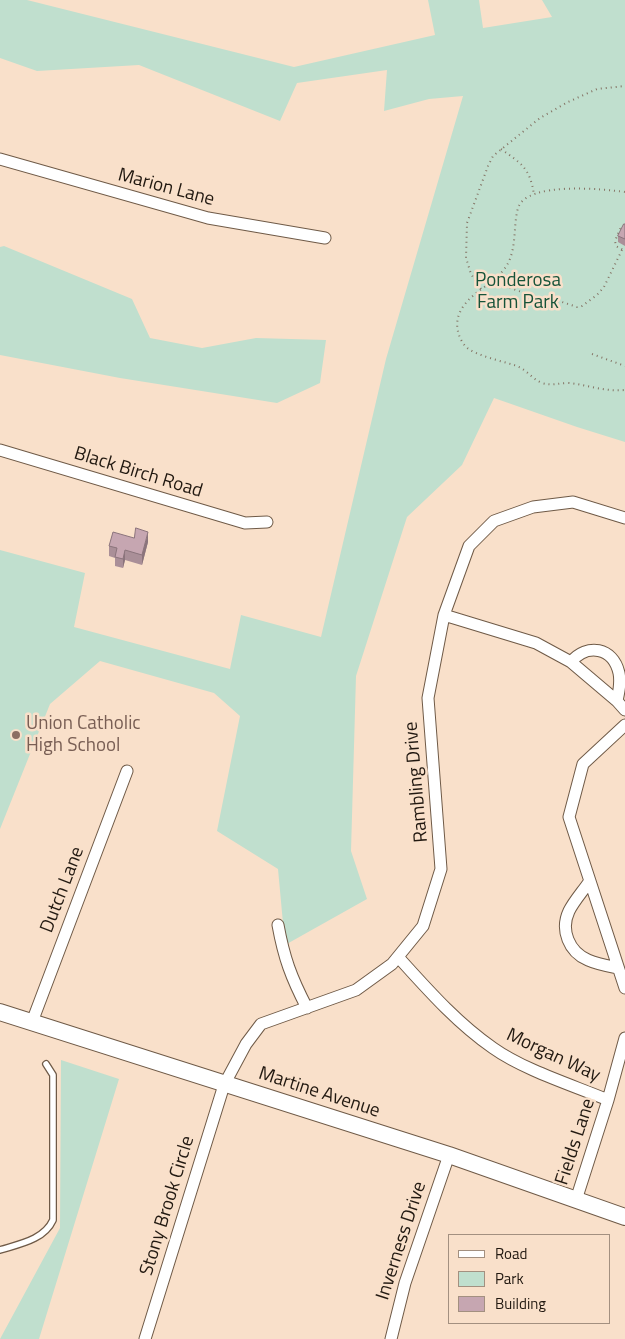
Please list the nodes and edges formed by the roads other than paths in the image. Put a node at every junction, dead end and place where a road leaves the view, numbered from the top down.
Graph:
1 (0, 159) edge
2 (325, 238) dead end
3 (0, 450) edge
4 (625, 518) edge
5 (267, 522) dead end
6 (444, 615) junction
7 (571, 662) junction
8 (617, 701) junction
9 (625, 710) edge
10 (625, 724) edge
11 (127, 771) dead end
12 (589, 882) junction
13 (278, 925) dead end
14 (399, 958) junction
15 (618, 968) junction
16 (625, 988) edge
17 (307, 1008) junction
18 (0, 1012) edge
19 (32, 1022) junction
20 (625, 1038) edge
21 (46, 1064) dead end
22 (224, 1083) junction
23 (608, 1100) junction
24 (449, 1155) junction
25 (576, 1200) junction
26 (625, 1217) edge
27 (0, 1250) edge
28 (145, 1339) edge
29 (391, 1339) edge

1 - 2 street, Marion Lane
3 - 5 street, Black Birch Road
4 - 6 street, Rambling Drive
6 - 7 street
6 - 14 street, Rambling Drive
7 - 8 street
7 - 8 street
8 - 9 street
10 - 12 street
11 - 19 street, Dutch Lane
12 - 15 street
12 - 15 street
13 - 17 street
14 - 17 street, Rambling Drive
14 - 23 street, Morgan Way
15 - 16 street
17 - 22 street, Rambling Drive
18 - 19 main road, Martine Avenue
19 - 22 main road, Martine Avenue
20 - 23 street, Fields Lane
21 - 27 lane
22 - 24 main road, Martine Avenue
22 - 28 street, Stony Brook Circle
23 - 25 street, Fields Lane
24 - 25 main road, Martine Avenue
24 - 29 street, Inverness Drive
25 - 26 main road, Martine Avenue

